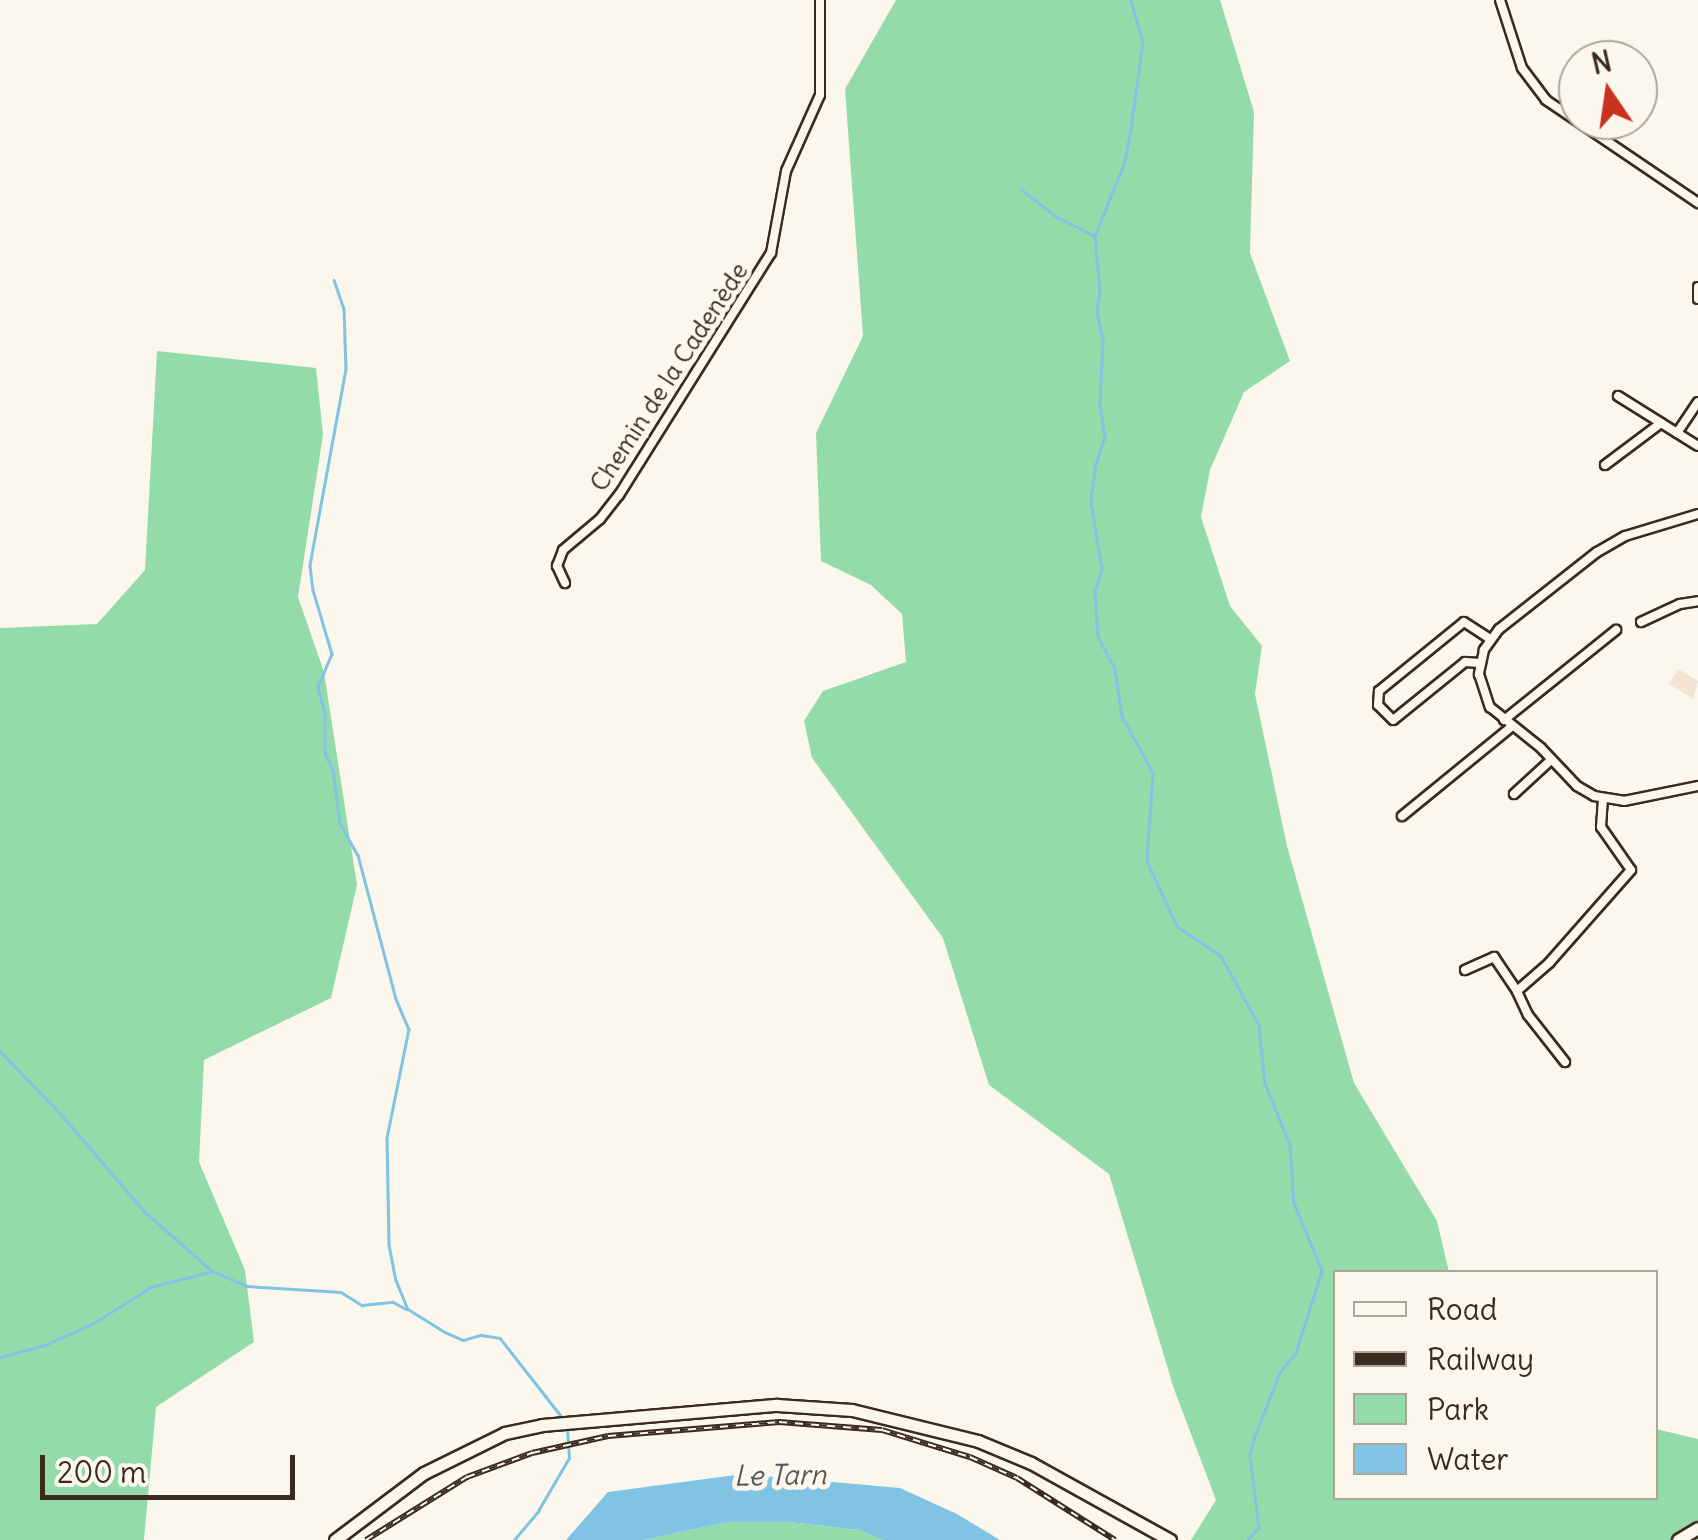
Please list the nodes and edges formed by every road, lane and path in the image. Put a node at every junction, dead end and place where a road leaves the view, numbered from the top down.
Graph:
1 (820, 0) edge
2 (1500, 0) edge
3 (1698, 203) edge
4 (1698, 288) edge
5 (1698, 299) edge
6 (1618, 396) dead end
7 (1698, 402) edge
8 (1660, 423) junction
9 (1678, 433) junction
10 (1698, 446) edge
11 (1605, 465) dead end
12 (1698, 514) edge
13 (565, 583) dead end
14 (1698, 601) edge
15 (1641, 622) dead end
16 (1616, 630) dead end
17 (1490, 639) junction
18 (1480, 663) junction
19 (1508, 723) junction
20 (1551, 760) junction
21 (1698, 786) edge
22 (1514, 794) dead end
23 (1604, 800) junction
24 (1402, 816) dead end
25 (1465, 970) dead end
26 (1517, 991) junction
27 (1566, 1062) dead end
28 (1698, 1528) edge
29 (335, 1540) edge
30 (1170, 1540) edge
31 (1678, 1540) edge

1 - 13 street, Chemin de la Cadenède
2 - 3 street
4 - 5 street
6 - 8 street
7 - 9 street
8 - 9 street
8 - 11 street
9 - 10 street
12 - 17 street
14 - 15 street
16 - 19 street
17 - 18 street
17 - 18 street
18 - 19 street
19 - 20 street
19 - 24 street
20 - 22 street
20 - 23 street
21 - 23 street
23 - 26 street
25 - 26 street
26 - 27 street
28 - 31 main road
29 - 30 main road

